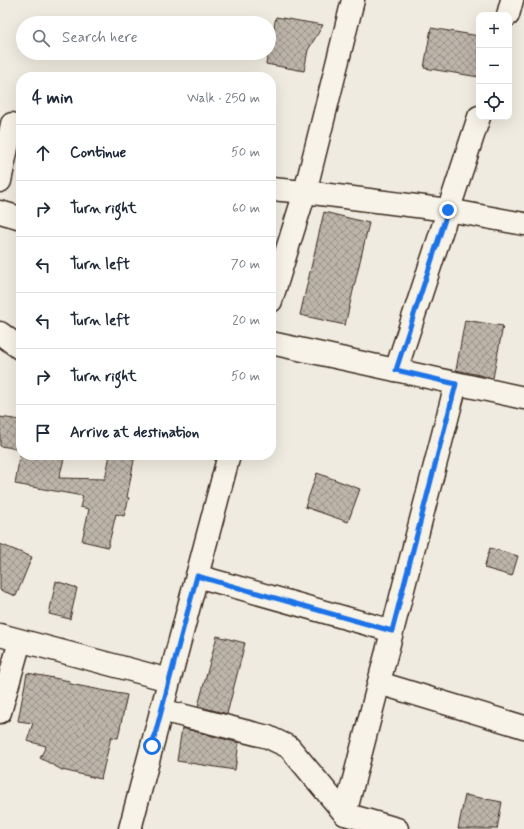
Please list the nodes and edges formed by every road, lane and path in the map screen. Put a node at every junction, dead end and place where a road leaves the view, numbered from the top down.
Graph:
1 (353, 0) edge
2 (512, 0) edge
3 (509, 12) edge
4 (478, 120) edge
5 (11, 123) edge
6 (0, 181) edge
7 (276, 189) edge
8 (305, 192) junction
9 (448, 210) junction
10 (0, 212) edge
11 (16, 217) edge
12 (524, 224) edge
13 (276, 279) edge
14 (0, 333) edge
15 (276, 344) edge
16 (16, 345) edge
17 (396, 370) junction
18 (456, 384) junction
19 (524, 398) edge
20 (227, 460) edge
21 (197, 576) junction
22 (392, 631) junction
23 (10, 638) edge
24 (169, 680) junction
25 (379, 683) junction
26 (161, 710) junction
27 (0, 712) edge
28 (524, 727) edge
29 (345, 814) junction
30 (130, 829) edge
31 (397, 829) edge

1 - 8 street
2 - 3 street
4 - 9 street
5 - 6 street
7 - 8 street
8 - 9 street
8 - 13 street
9 - 12 street
9 - 17 street
10 - 11 street
14 - 16 street
15 - 17 street
17 - 18 street
18 - 19 street
18 - 22 street
20 - 21 street
21 - 22 street
21 - 24 street
22 - 25 street
23 - 24 street
23 - 27 street
24 - 26 street
25 - 28 street
25 - 29 street
26 - 29 street
26 - 30 street
29 - 31 street

